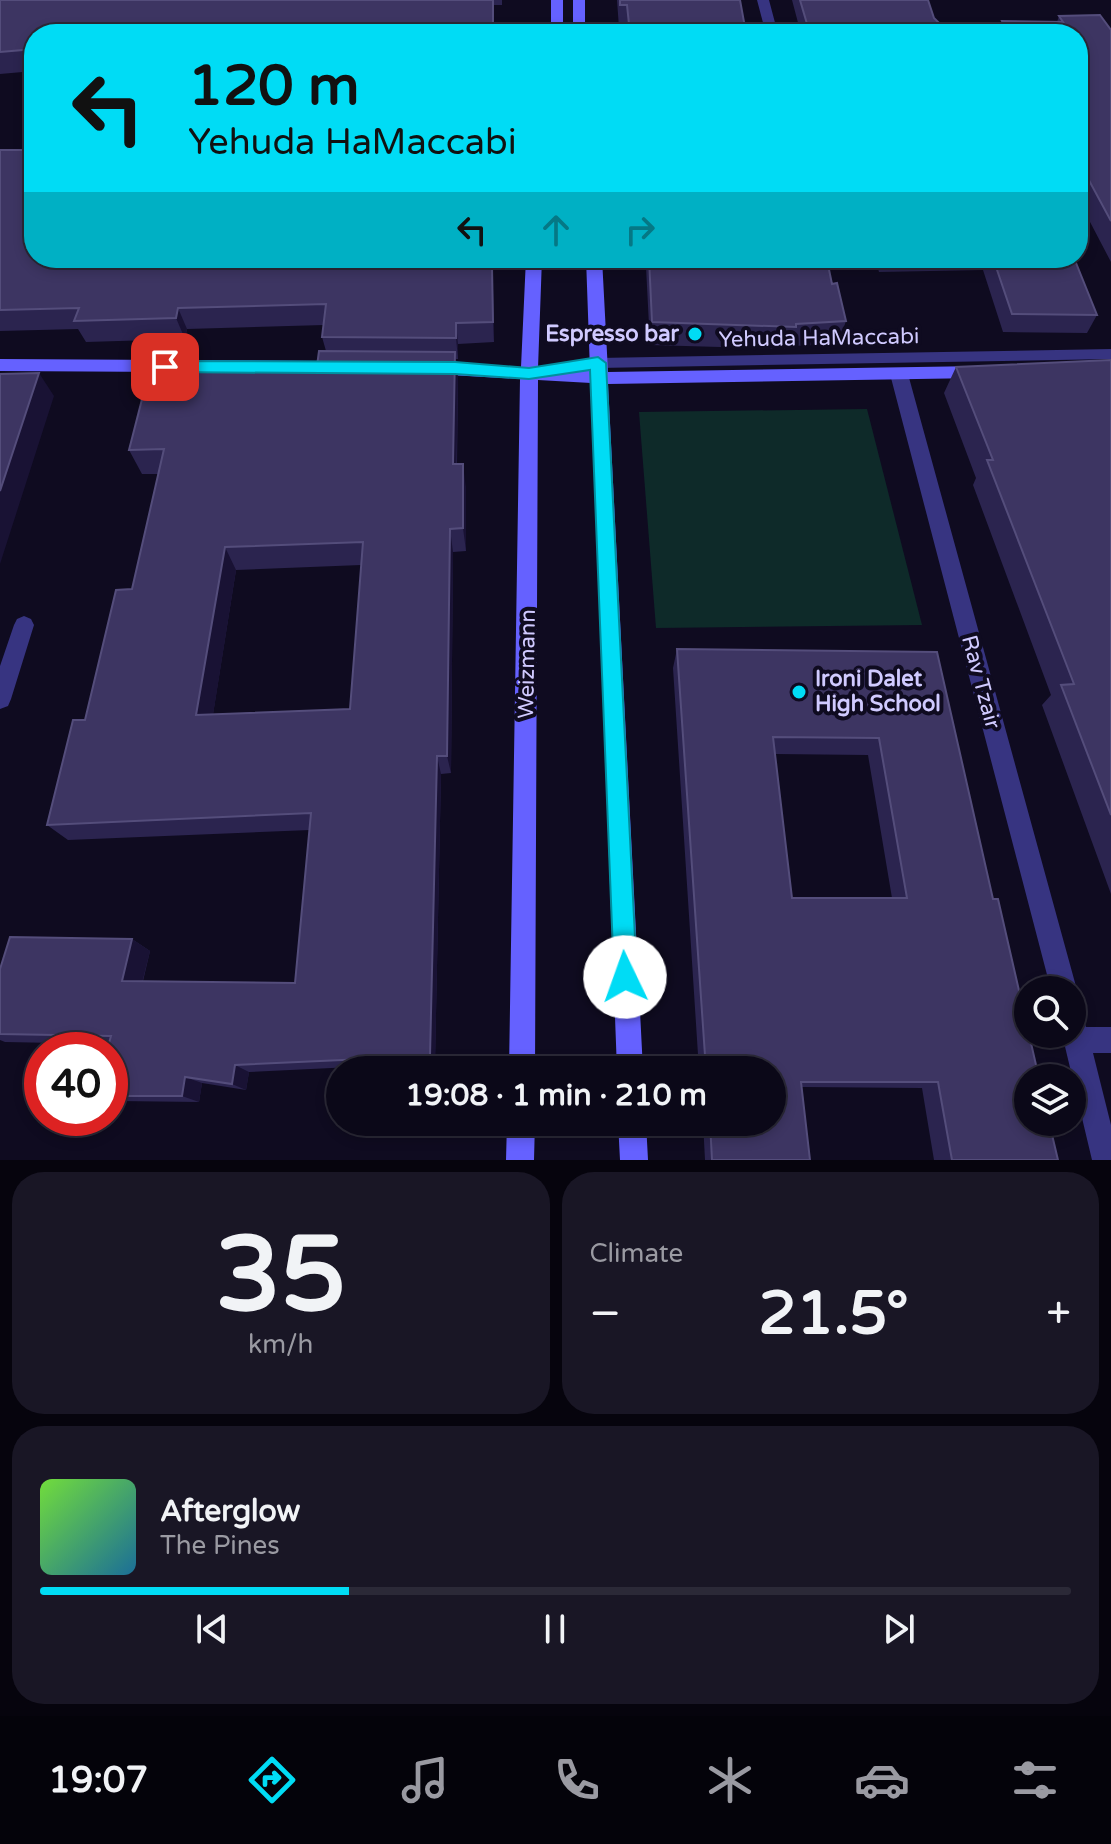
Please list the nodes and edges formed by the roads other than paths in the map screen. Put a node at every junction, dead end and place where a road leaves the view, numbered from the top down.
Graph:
1 (557, 0) edge
2 (579, 0) edge
3 (763, 0) edge
4 (557, 24) edge
5 (579, 24) edge
6 (769, 24) edge
7 (534, 268) edge
8 (594, 268) edge
9 (1111, 354) edge
10 (0, 365) edge
11 (351, 367) edge
12 (411, 367) edge
13 (1111, 368) edge
14 (598, 370) junction
15 (529, 373) junction
16 (899, 374) junction
17 (24, 625) dead end
18 (0, 699) edge
19 (1060, 976) edge
20 (1086, 1034) edge
21 (1111, 1040) edge
22 (1078, 1048) edge
23 (522, 1056) edge
24 (629, 1056) edge
25 (521, 1136) edge
26 (633, 1136) edge
27 (520, 1160) edge
28 (634, 1160) edge
29 (1106, 1160) edge

1 - 4 street
2 - 5 street
3 - 6 street
7 - 15 street, Weizmann
8 - 14 street
9 - 14 lane, Yehuda HaMaccabi
10 - 11 street
12 - 15 street, Yehuda HaMaccabi
13 - 16 street, Yehuda HaMaccabi
14 - 15 street, Yehuda HaMaccabi
14 - 16 street, Yehuda HaMaccabi
14 - 24 street
15 - 23 street, Weizmann
16 - 19 street, Rav Tzair
17 - 18 street
20 - 21 street
22 - 29 street
25 - 27 street
26 - 28 street

